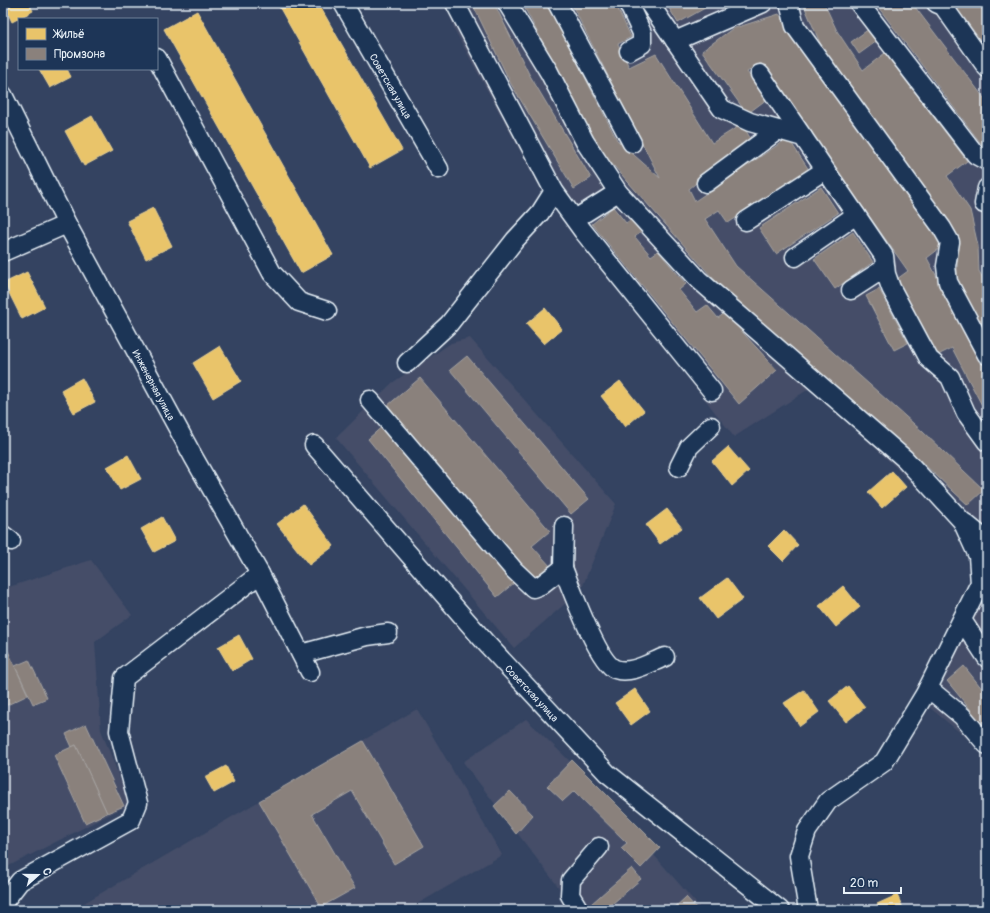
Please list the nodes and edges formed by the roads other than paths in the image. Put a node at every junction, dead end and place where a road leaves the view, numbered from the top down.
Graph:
1 (343, 3) edge
2 (455, 3) edge
3 (507, 3) edge
4 (557, 3) edge
5 (628, 3) edge
6 (649, 3) edge
7 (763, 3) edge
8 (789, 3) edge
9 (859, 3) edge
10 (936, 3) edge
11 (675, 41) junction
12 (629, 51) dead end
13 (158, 60) edge
14 (987, 68) edge
15 (760, 74) dead end
16 (3, 95) edge
17 (778, 130) junction
18 (803, 137) junction
19 (632, 143) dead end
20 (987, 161) edge
21 (439, 169) dead end
22 (825, 170) junction
23 (706, 183) dead end
24 (554, 191) junction
25 (618, 192) junction
26 (856, 215) junction
27 (575, 219) junction
28 (746, 221) dead end
29 (67, 224) junction
30 (3, 252) edge
31 (795, 257) dead end
32 (885, 268) junction
33 (851, 290) dead end
34 (327, 311) dead end
35 (987, 355) edge
36 (407, 364) dead end
37 (712, 391) dead end
38 (370, 400) dead end
39 (711, 426) dead end
40 (987, 442) edge
41 (314, 445) dead end
42 (679, 467) dead end
43 (962, 521) junction
44 (564, 526) dead end
45 (987, 541) edge
46 (563, 568) junction
47 (260, 574) junction
48 (983, 587) edge
49 (962, 620) junction
50 (388, 634) dead end
51 (301, 654) junction
52 (665, 657) dead end
53 (987, 658) edge
54 (310, 672) dead end
55 (928, 688) junction
56 (987, 745) edge
57 (599, 847) dead end
58 (3, 903) edge
59 (579, 910) edge
60 (780, 910) edge
61 (808, 910) edge

1 - 21 street, Советская улица
2 - 24 street
3 - 25 street
4 - 19 street
5 - 12 street
6 - 11 street
7 - 11 street
8 - 35 street
9 - 20 street
10 - 14 street
11 - 17 street
13 - 34 street
15 - 18 street
16 - 29 street, Инженерная улица
17 - 18 street
17 - 23 street
18 - 22 street
22 - 26 street
22 - 28 street
24 - 27 street
24 - 36 street
25 - 27 street
25 - 43 street
26 - 31 street
26 - 32 street
27 - 37 street
29 - 30 street
29 - 47 street, Инженерная улица
32 - 33 street
32 - 40 street
38 - 46 street
39 - 42 street
41 - 60 street, Советская улица
43 - 45 street
43 - 48 street
44 - 46 street
46 - 52 street
47 - 51 street, Инженерная улица
47 - 58 street
48 - 49 street
49 - 53 street
49 - 55 street
50 - 51 street
51 - 54 street, Инженерная улица
55 - 56 street
55 - 61 street
57 - 59 street

